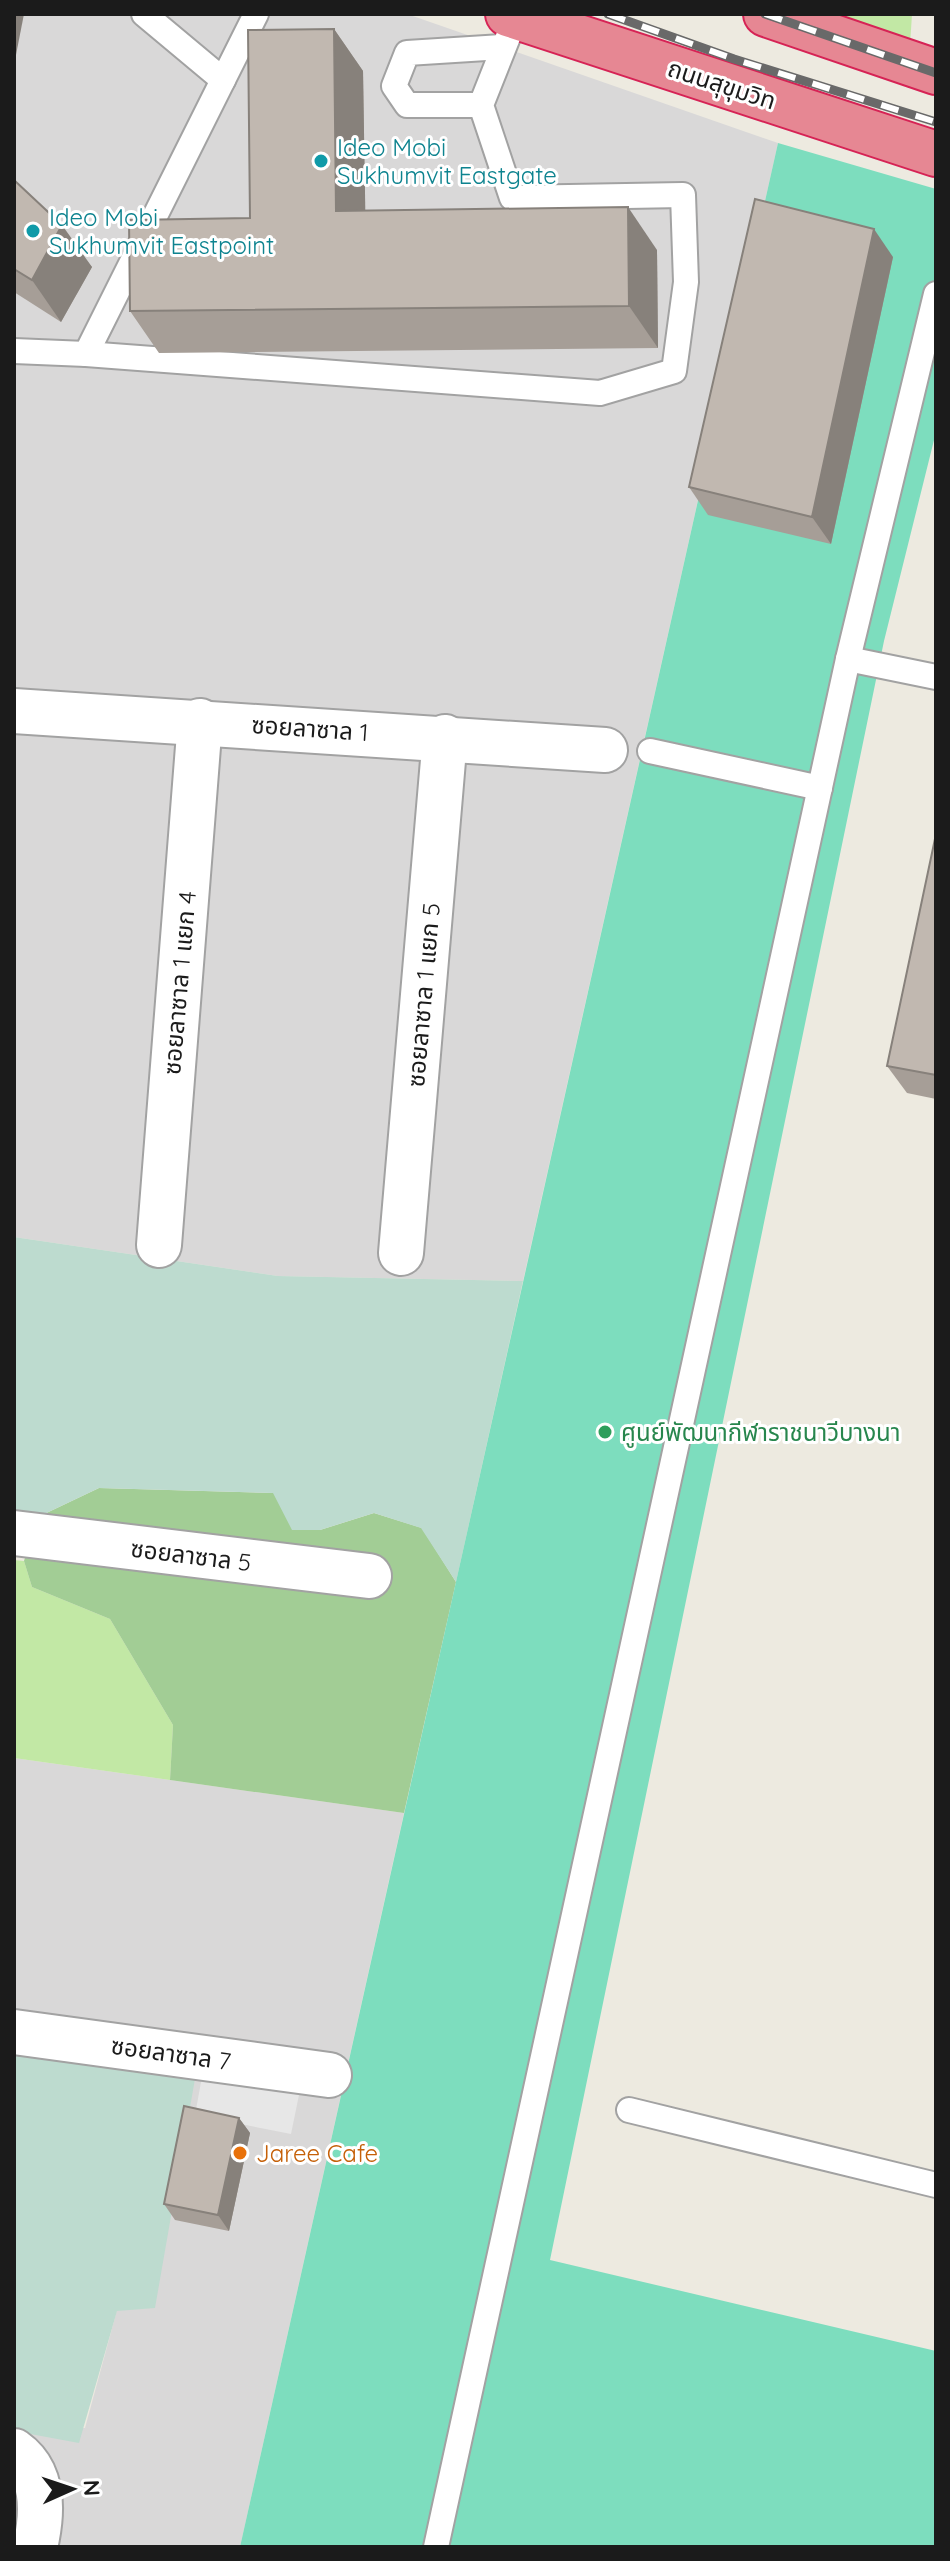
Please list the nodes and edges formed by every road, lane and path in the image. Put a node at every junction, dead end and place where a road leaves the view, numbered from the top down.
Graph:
1 (144, 14) edge
2 (256, 14) edge
3 (766, 14) edge
4 (509, 26) edge
5 (936, 72) edge
6 (223, 80) junction
7 (481, 105) junction
8 (936, 154) edge
9 (936, 294) edge
10 (14, 351) edge
11 (86, 354) junction
12 (848, 659) junction
13 (936, 677) edge
14 (14, 711) edge
15 (200, 721) junction
16 (445, 737) junction
17 (605, 750) dead end
18 (650, 751) dead end
19 (820, 788) junction
20 (159, 1245) dead end
21 (401, 1253) dead end
22 (14, 1533) edge
23 (369, 1576) dead end
24 (14, 2032) edge
25 (329, 2075) dead end
26 (629, 2110) dead end
27 (936, 2185) edge
28 (14, 2451) edge
29 (35, 2547) edge
30 (436, 2547) edge

1 - 6 lane
2 - 6 lane
3 - 5 highway
4 - 7 lane
4 - 7 lane
4 - 8 highway, ถนนสุขุมวิท
6 - 11 lane
7 - 11 lane
9 - 12 lane
10 - 11 lane
12 - 13 lane
12 - 19 lane
14 - 15 street, ซอยลาซาล 1
15 - 16 street, ซอยลาซาล 1
15 - 20 street, ซอยลาซาล 1 แยก 4
16 - 17 street, ซอยลาซาล 1
16 - 21 street, ซอยลาซาล 1 แยก 5
18 - 19 lane
19 - 30 lane
22 - 23 street, ซอยลาซาล 5
24 - 25 street, ซอยลาซาล 7
26 - 27 lane
28 - 29 street

